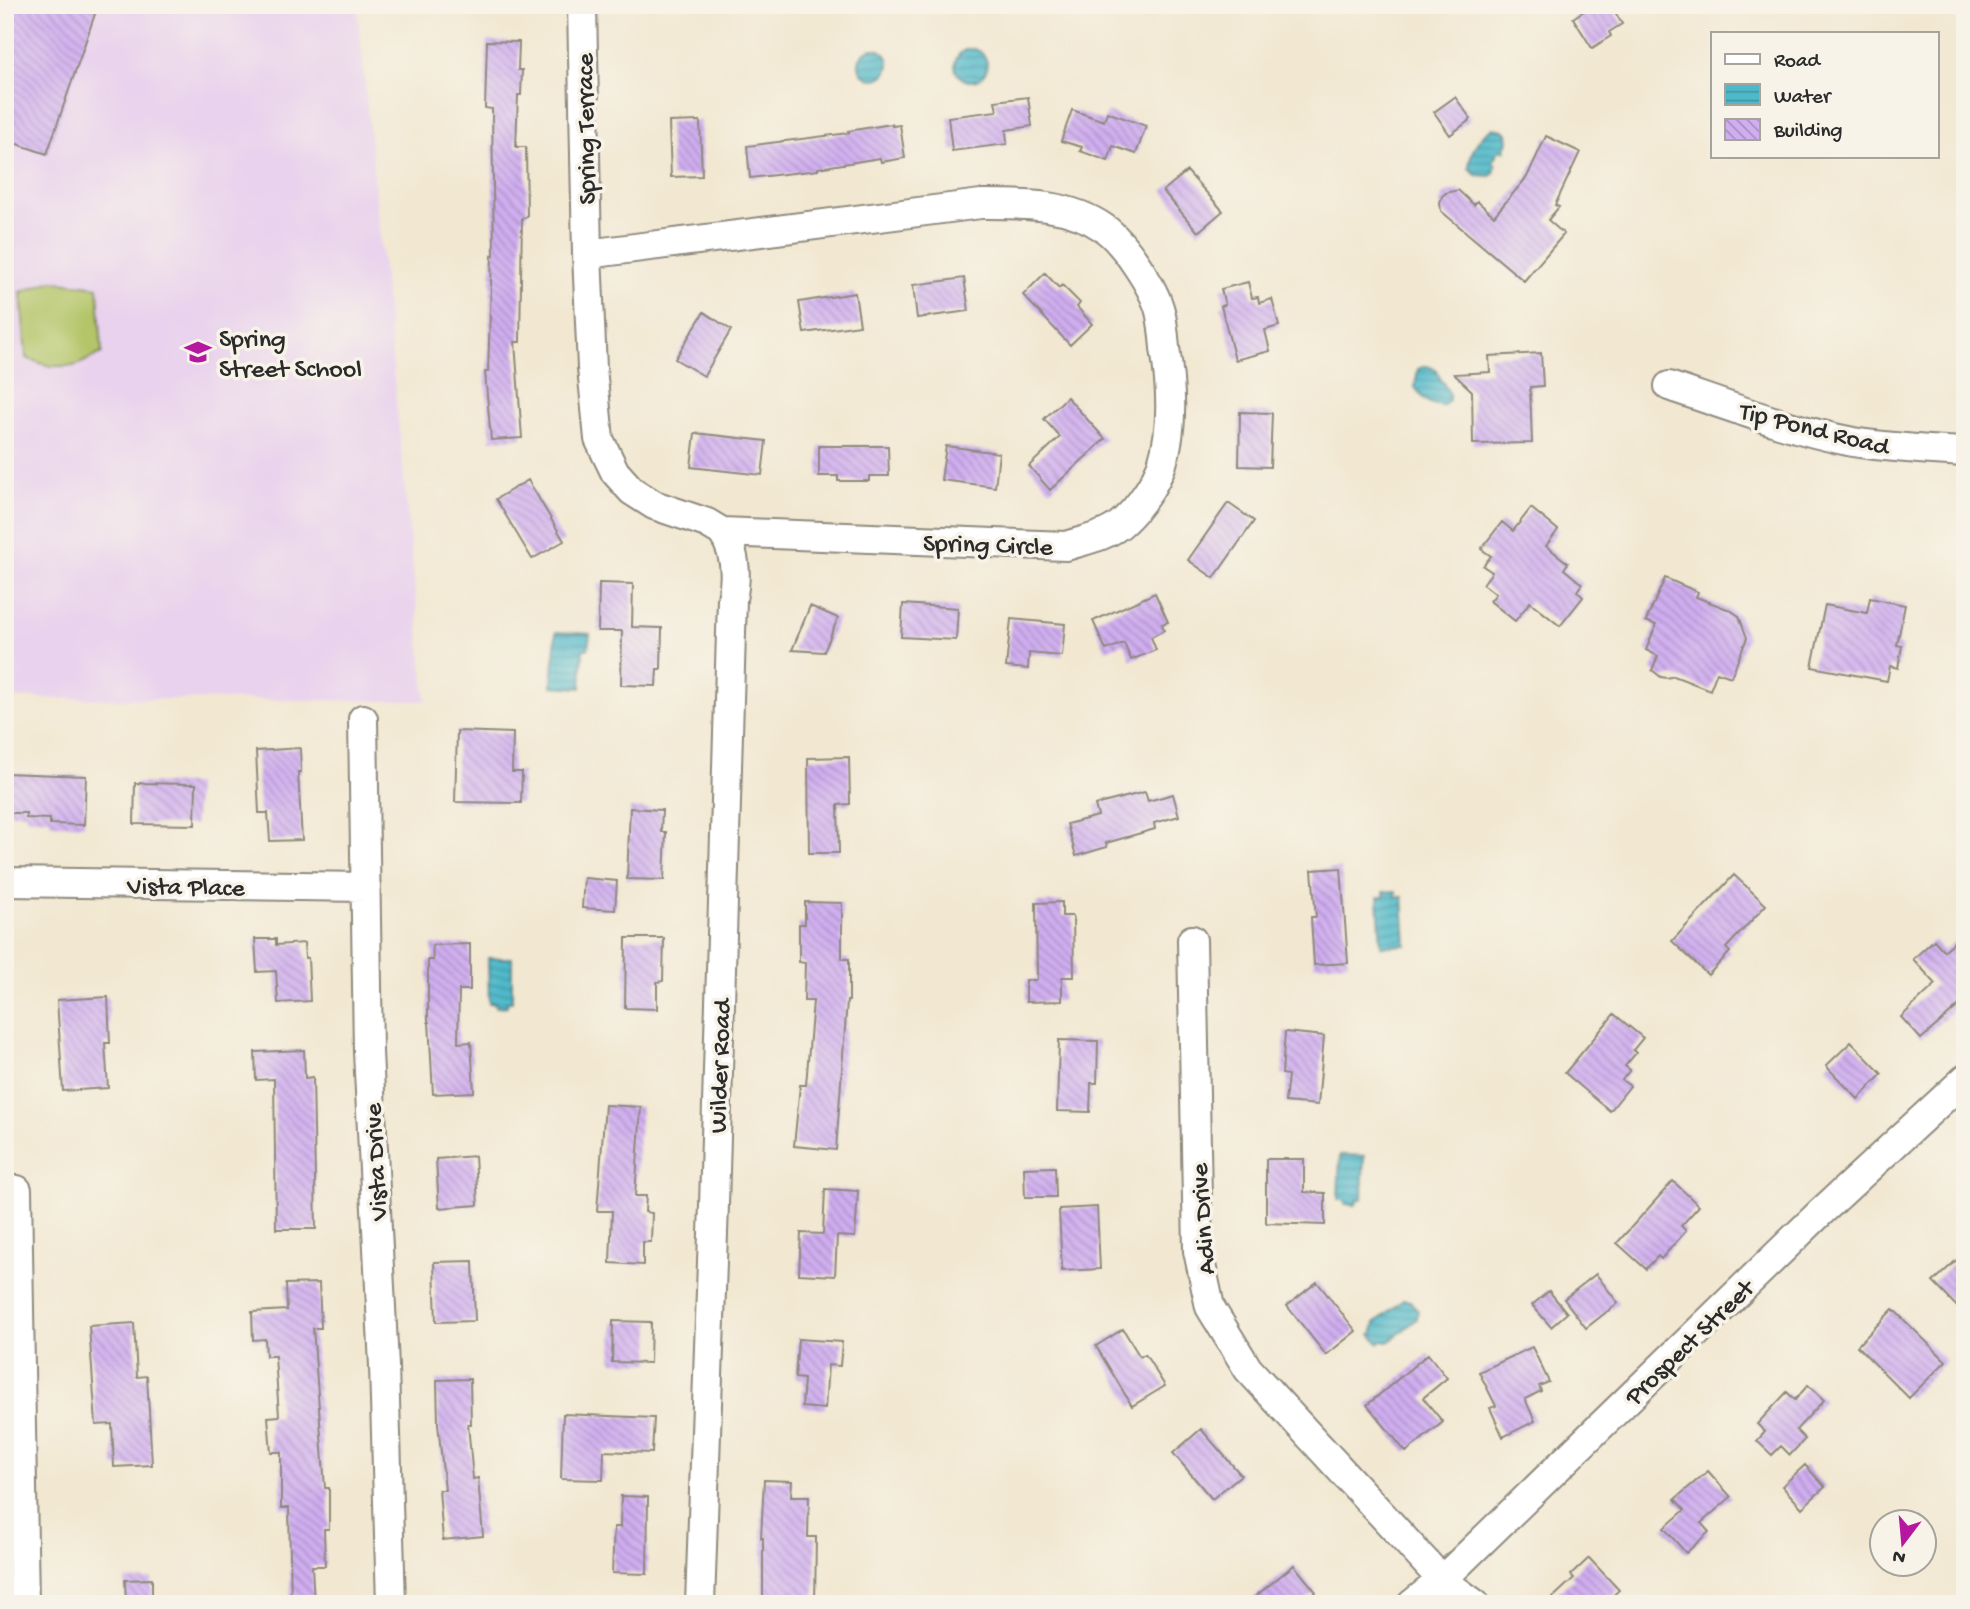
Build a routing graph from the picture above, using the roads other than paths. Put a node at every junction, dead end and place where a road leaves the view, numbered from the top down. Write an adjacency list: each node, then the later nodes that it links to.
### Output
1 (582, 5): 2 (street, Spring Terrace)
2 (587, 254): 5 (street, Spring Circle); 5 (street, Spring Circle)
3 (1669, 386): 4 (street, Tip Pond Road)
4 (1965, 452)
5 (722, 532): 15 (street, Wilder Road)
6 (363, 719): 8 (street, Vista Drive)
7 (5, 882): 8 (street, Vista Place)
8 (366, 887): 14 (street, Vista Drive)
9 (1192, 940): 12 (street, Adin Drive)
10 (1965, 1079): 12 (street, Prospect Street)
11 (17, 1190): 13 (street)
12 (1441, 1580): 16 (street, Prospect Street); 17 (street, Adin Drive)
13 (24, 1604)
14 (391, 1604)
15 (700, 1604)
16 (1412, 1604)
17 (1475, 1604)

